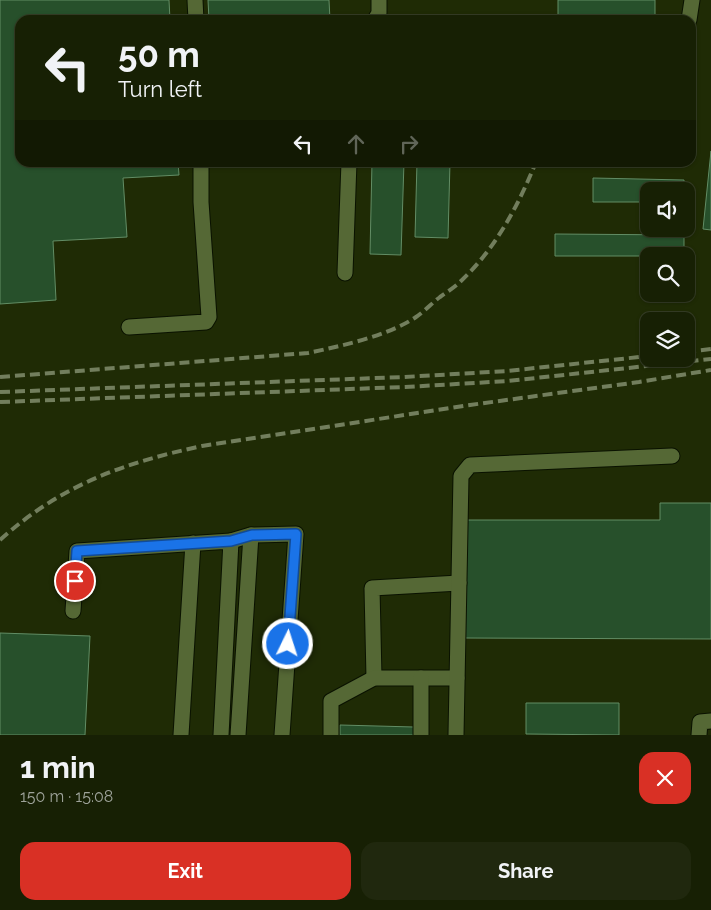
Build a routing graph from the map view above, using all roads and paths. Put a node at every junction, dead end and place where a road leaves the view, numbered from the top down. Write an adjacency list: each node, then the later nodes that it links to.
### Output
1 (195, 0): 4 (street)
2 (379, 0): 5 (street)
3 (692, 0): 6 (street)
4 (196, 15)
5 (378, 15)
6 (690, 15)
7 (201, 167): 10 (street)
8 (349, 167): 9 (street)
9 (345, 273)
10 (130, 327)
11 (672, 456): 15 (street)
12 (252, 535): 13 (street); 23 (street); 24 (street)
13 (231, 541): 14 (street); 22 (street)
14 (193, 543): 16 (street); 21 (street)
15 (458, 583): 17 (street); 18 (street)
16 (73, 611)
17 (457, 676): 19 (street); 27 (street)
18 (374, 678): 19 (street); 25 (street)
19 (421, 678): 26 (street)
20 (711, 721): 28 (street)
21 (182, 735)
22 (221, 735)
23 (238, 735)
24 (282, 735)
25 (331, 735)
26 (421, 735)
27 (456, 735)
28 (699, 735)

